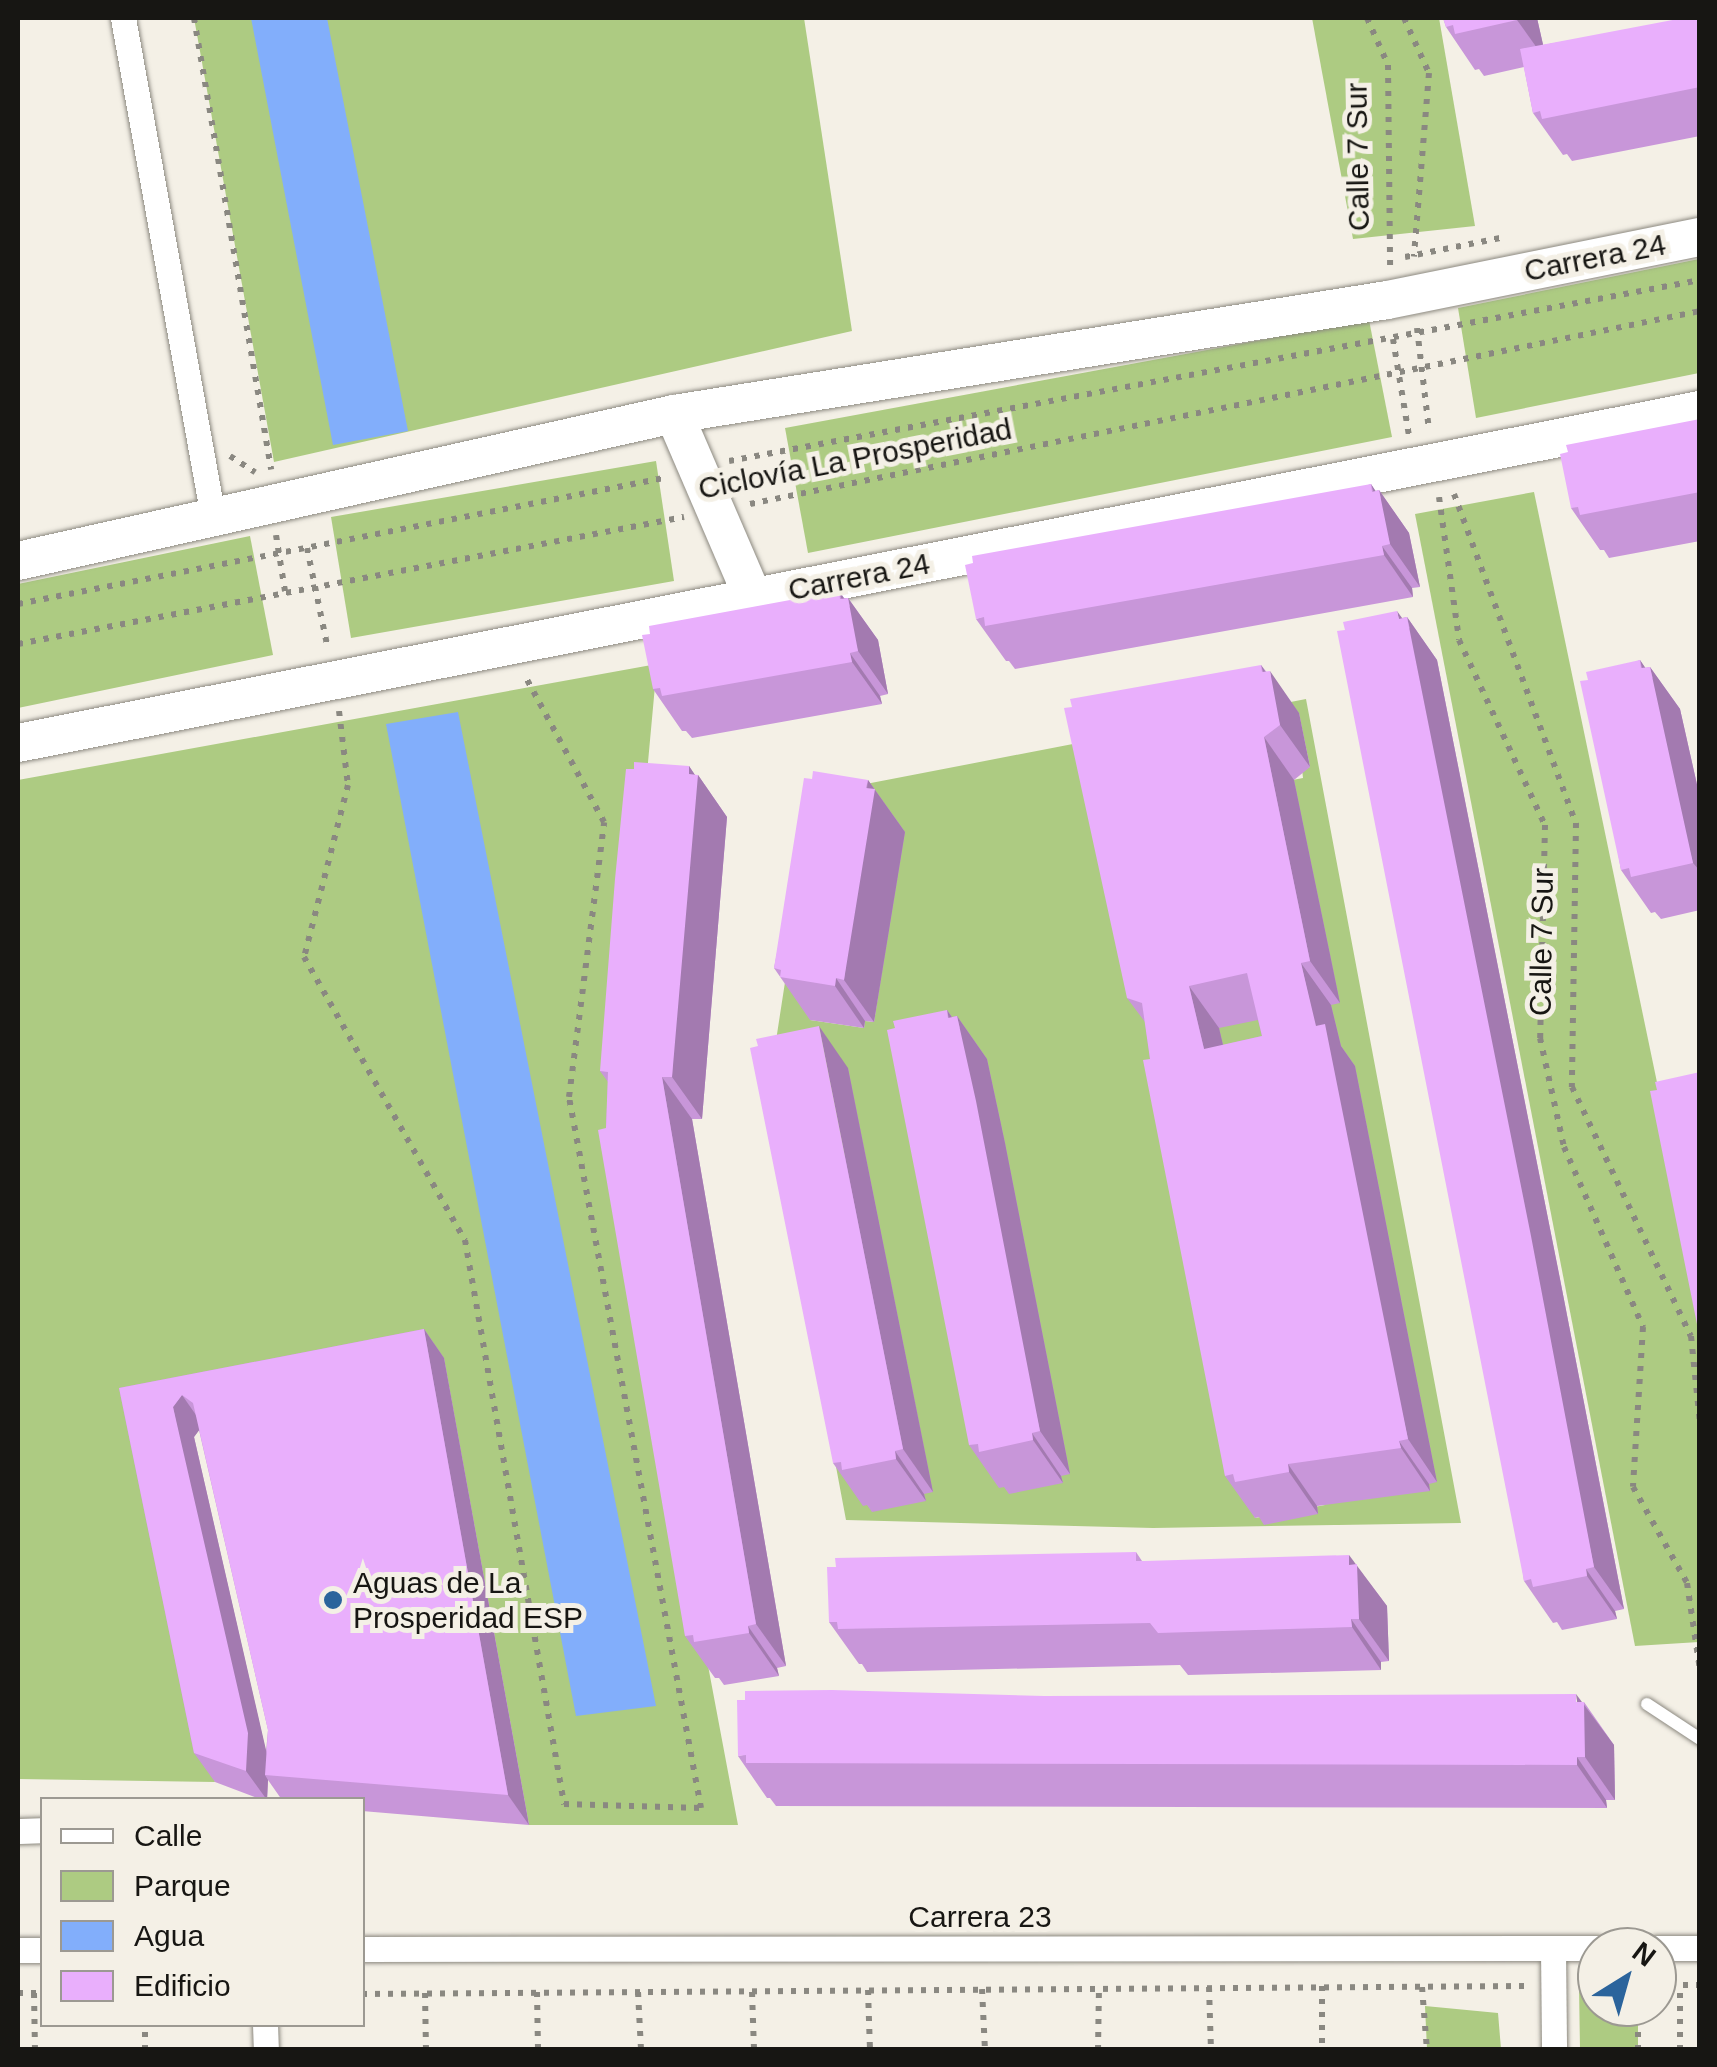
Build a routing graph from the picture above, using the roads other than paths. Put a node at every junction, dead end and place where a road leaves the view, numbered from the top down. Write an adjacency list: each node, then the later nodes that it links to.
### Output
1 (122, 18): 5 (street)
2 (1700, 237): 4 (street, Carrera 24)
3 (1700, 410): 7 (street, Carrera 24)
4 (674, 414): 5 (street, Carrera 24); 7 (street)
5 (213, 517): 6 (street, Carrera 24)
6 (18, 561)
7 (753, 598): 8 (street, Carrera 24)
8 (18, 744)
9 (1647, 1704): 10 (lane)
10 (1700, 1739)
11 (1577, 1948): 12 (street, Carrera 23)
12 (1553, 1949): 13 (street, Carrera 23); 14 (street)
13 (365, 1950)
14 (1554, 2050)

